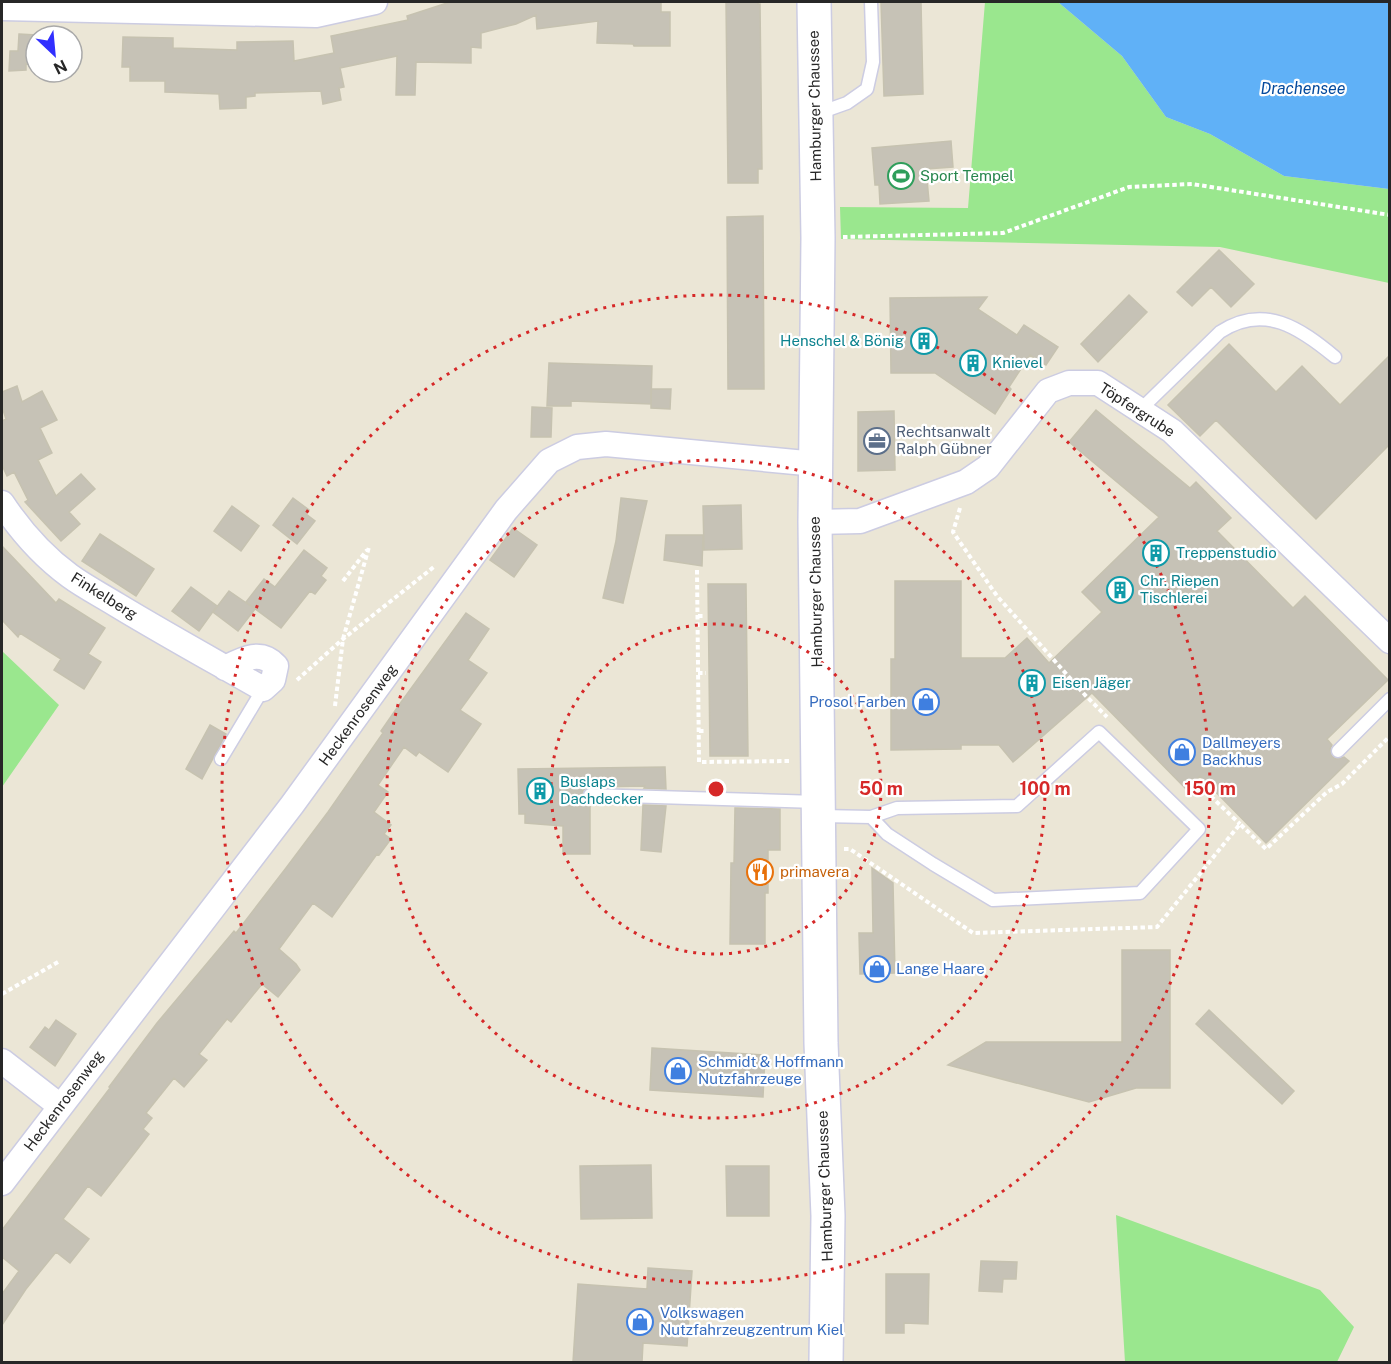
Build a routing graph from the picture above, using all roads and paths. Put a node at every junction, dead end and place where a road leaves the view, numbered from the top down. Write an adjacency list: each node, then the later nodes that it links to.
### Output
1 (375, 2): 4 (street)
2 (814, 2): 5 (main road, Hamburger Chaussee)
3 (871, 2): 5 (lane)
4 (2, 8)
5 (815, 115): 7 (main road, Hamburger Chaussee)
6 (1389, 215): 7 (path)
7 (818, 238): 10 (main road, Hamburger Chaussee)
8 (1335, 357): 9 (lane)
9 (1140, 410): 11 (street, Töpfergrube); 20 (street, Töpfergrube)
10 (816, 464): 13 (main road, Hamburger Chaussee); 42 (street, Heckenrosenweg)
11 (956, 486): 13 (street, Töpfergrube); 26 (path)
12 (2, 503): 23 (street, Finkelberg)
13 (815, 522): 32 (main road, Hamburger Chaussee)
14 (443, 560): 19 (path)
15 (697, 570): 17 (path)
16 (343, 581): 19 (path)
17 (698, 616): 18 (path); 21 (path)
18 (705, 616)
19 (343, 639): 23 (path); 25 (path)
20 (1389, 641)
21 (698, 673): 22 (path); 27 (path)
22 (706, 673)
23 (263, 689): 31 (lane)
24 (1389, 699): 30 (lane)
25 (335, 706)
26 (1111, 720)
27 (699, 731): 28 (path); 32 (path)
28 (706, 731)
29 (1389, 736): 37 (path)
30 (1338, 751)
31 (221, 759)
32 (818, 761): 35 (main road, Hamburger Chaussee)
33 (1179, 785): 37 (path)
34 (590, 795): 35 (lane)
35 (819, 809): 36 (lane); 38 (main road, Hamburger Chaussee)
36 (871, 817): 36 (lane)
37 (1240, 824): 38 (path)
38 (819, 850): 44 (main road, Hamburger Chaussee)
39 (58, 962): 40 (path)
40 (2, 994)
41 (2, 1061): 42 (street)
42 (60, 1106): 43 (street, Heckenrosenweg)
43 (2, 1183)
44 (826, 1362)

